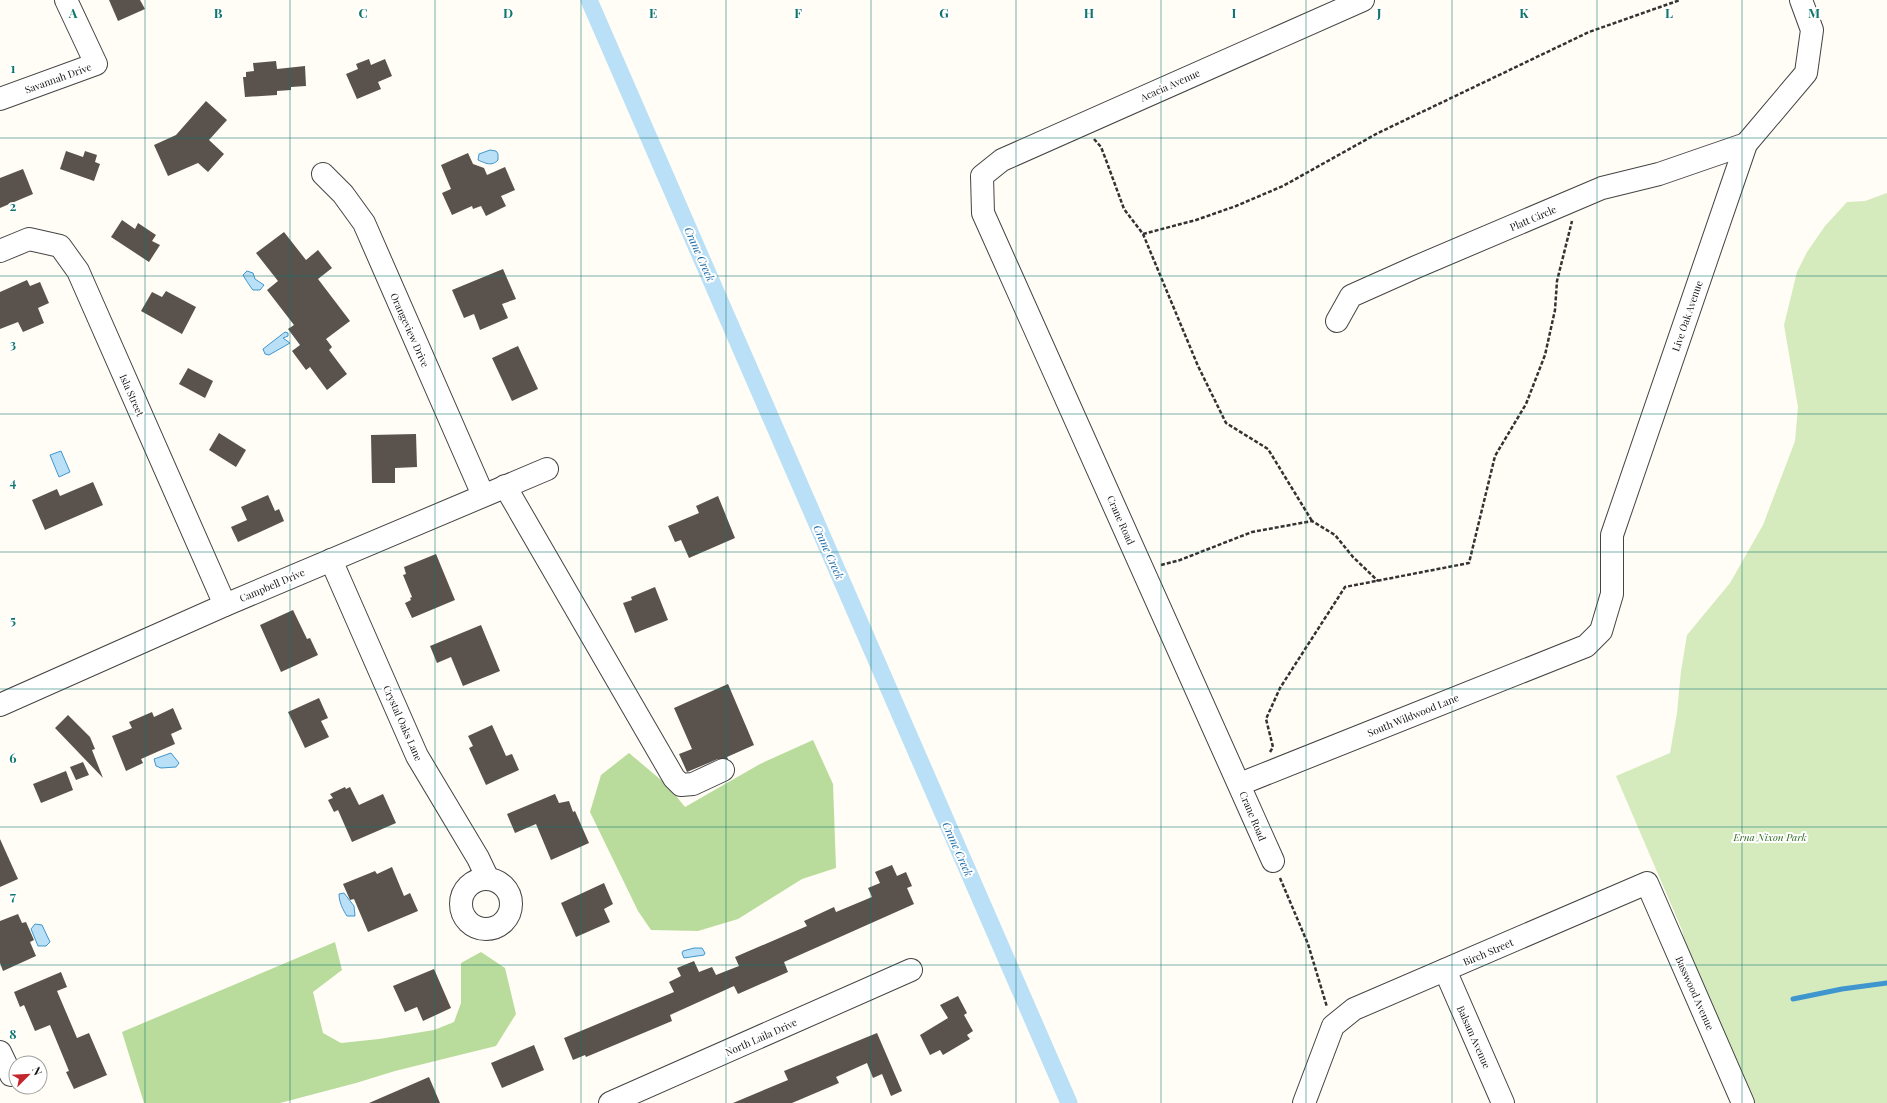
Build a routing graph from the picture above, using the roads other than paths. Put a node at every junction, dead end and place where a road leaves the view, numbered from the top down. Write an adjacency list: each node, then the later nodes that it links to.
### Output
1 (66, 0): 4 (street, Savannah Drive)
2 (1363, 0): 7 (street, Acacia Avenue)
3 (1801, 0): 5 (street, Live Oak Avenue)
4 (0, 99)
5 (1746, 144): 9 (street, Platt Circle); 15 (street, Live Oak Avenue)
6 (323, 174): 12 (street, Orangeview Drive)
7 (982, 176): 18 (street, Crane Road)
8 (0, 251): 14 (street, Isla Street)
9 (1337, 321)
10 (547, 469): 11 (street, Campbell Drive)
11 (505, 486): 12 (street, Campbell Drive); 17 (street)
12 (483, 495): 13 (street, Campbell Drive)
13 (331, 560): 14 (street, Campbell Drive); 20 (street, Crystal Oaks Lane)
14 (225, 605): 16 (street, Campbell Drive)
15 (1586, 646): 18 (street, South Wildwood Lane)
16 (0, 705)
17 (723, 770)
18 (1240, 784): 19 (street, Crane Road)
19 (1273, 861)
20 (488, 879)
21 (1647, 883): 23 (street, Birch Street); 29 (street, Basswood Avenue)
22 (911, 970): 26 (street, North Laila Drive)
23 (1445, 970): 27 (street, Birch Street); 28 (street, Balsam Avenue)
24 (0, 1052): 25 (street)
25 (8, 1070)
26 (610, 1103)
27 (1304, 1103)
28 (1503, 1103)
29 (1743, 1103)

